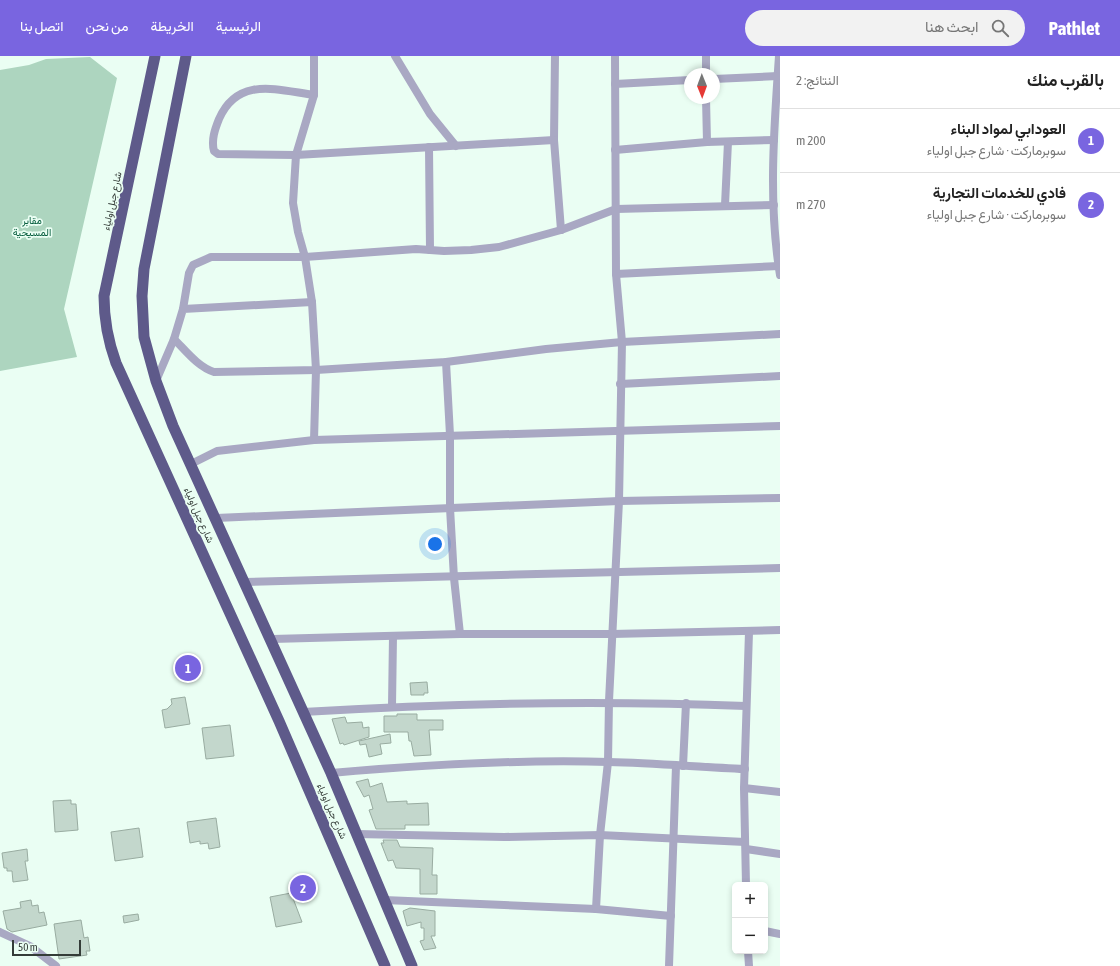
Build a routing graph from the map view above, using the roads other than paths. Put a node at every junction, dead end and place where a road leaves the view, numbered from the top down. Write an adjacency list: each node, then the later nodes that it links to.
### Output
1 (155, 56): 90 (highway, شارع جبل اولياء)
2 (186, 56): 44 (highway, شارع جبل اولياء)
3 (314, 56): 14 (street)
4 (395, 56): 21 (street)
5 (555, 56): 17 (street)
6 (615, 56): 13 (street)
7 (706, 56): 9 (street)
8 (779, 56): 10 (street)
9 (706, 68)
10 (778, 76): 11 (street); 16 (street)
11 (720, 79)
12 (684, 80): 13 (street)
13 (615, 84): 23 (street)
14 (314, 95): 24 (street); 24 (street)
15 (706, 104): 19 (street)
16 (777, 126): 18 (street)
17 (554, 140): 21 (street); 29 (street)
18 (774, 140): 20 (street); 25 (street)
19 (707, 142): 20 (street); 23 (street)
20 (728, 142): 26 (street)
21 (456, 146): 22 (street)
22 (429, 147): 24 (street); 31 (street)
23 (615, 150): 28 (street)
24 (296, 155): 32 (street)
25 (777, 196): 27 (street)
26 (725, 205): 27 (street); 28 (street)
27 (774, 205): 30 (street)
28 (616, 209): 29 (street); 34 (street)
29 (561, 230): 31 (street)
30 (777, 245): 33 (street)
31 (430, 250): 32 (street)
32 (306, 256): 36 (street); 37 (street)
33 (778, 266): 34 (street); 35 (street)
34 (616, 274): 40 (street)
35 (780, 275)
36 (312, 302): 37 (street); 42 (street)
37 (183, 309): 39 (street)
38 (780, 334): 40 (street)
39 (174, 339): 42 (street); 44 (street)
40 (622, 342): 41 (street); 45 (street)
41 (446, 362): 42 (street); 48 (street)
42 (316, 370): 49 (street)
43 (780, 376): 45 (street)
44 (156, 381): 50 (highway, شارع جبل اولياء)
45 (620, 384): 47 (street)
46 (780, 426): 47 (street)
47 (619, 432): 48 (street); 52 (street)
48 (450, 435): 49 (street); 53 (street)
49 (314, 440): 50 (street)
50 (191, 464): 54 (highway, شارع جبل اولياء)
51 (780, 498): 52 (street)
52 (619, 501): 53 (street); 56 (street)
53 (450, 508): 54 (street); 57 (street)
54 (216, 518): 58 (highway, شارع جبل اولياء)
55 (780, 568): 56 (street)
56 (614, 571): 57 (street); 62 (street)
57 (454, 578): 58 (street); 61 (street)
58 (244, 582): 64 (highway, شارع جبل اولياء)
59 (780, 630): 60 (street)
60 (749, 632): 62 (street); 68 (street)
61 (460, 634): 62 (street); 63 (street)
62 (612, 634): 65 (street)
63 (392, 636): 64 (street); 67 (street)
64 (272, 639): 69 (highway, شارع جبل اولياء)
65 (609, 701): 66 (street); 67 (street); 70 (street)
66 (686, 703): 68 (street); 71 (street)
67 (392, 706): 69 (street)
68 (746, 706): 72 (street)
69 (303, 712): 73 (highway, شارع جبل اولياء)
70 (608, 762): 71 (street); 73 (street); 77 (street)
71 (680, 766): 72 (street); 78 (street)
72 (745, 769): 74 (street)
73 (331, 773): 76 (highway, شارع جبل اولياء)
74 (744, 788): 75 (street); 79 (street)
75 (780, 792)
76 (356, 834): 77 (street); 82 (highway, شارع جبل اولياء)
77 (600, 835): 78 (street); 83 (street)
78 (675, 838): 79 (street); 84 (street)
79 (746, 845): 80 (street); 81 (street)
80 (780, 854)
81 (746, 882)
82 (384, 900): 83 (street); 91 (highway, شارع جبل اولياء)
83 (596, 910): 84 (street)
84 (671, 916): 92 (street)
85 (0, 932): 89 (street)
86 (768, 932): 87 (street)
87 (780, 934)
88 (748, 954): 93 (street)
89 (56, 966)
90 (385, 966)
91 (412, 966)
92 (669, 966)
93 (749, 966)

